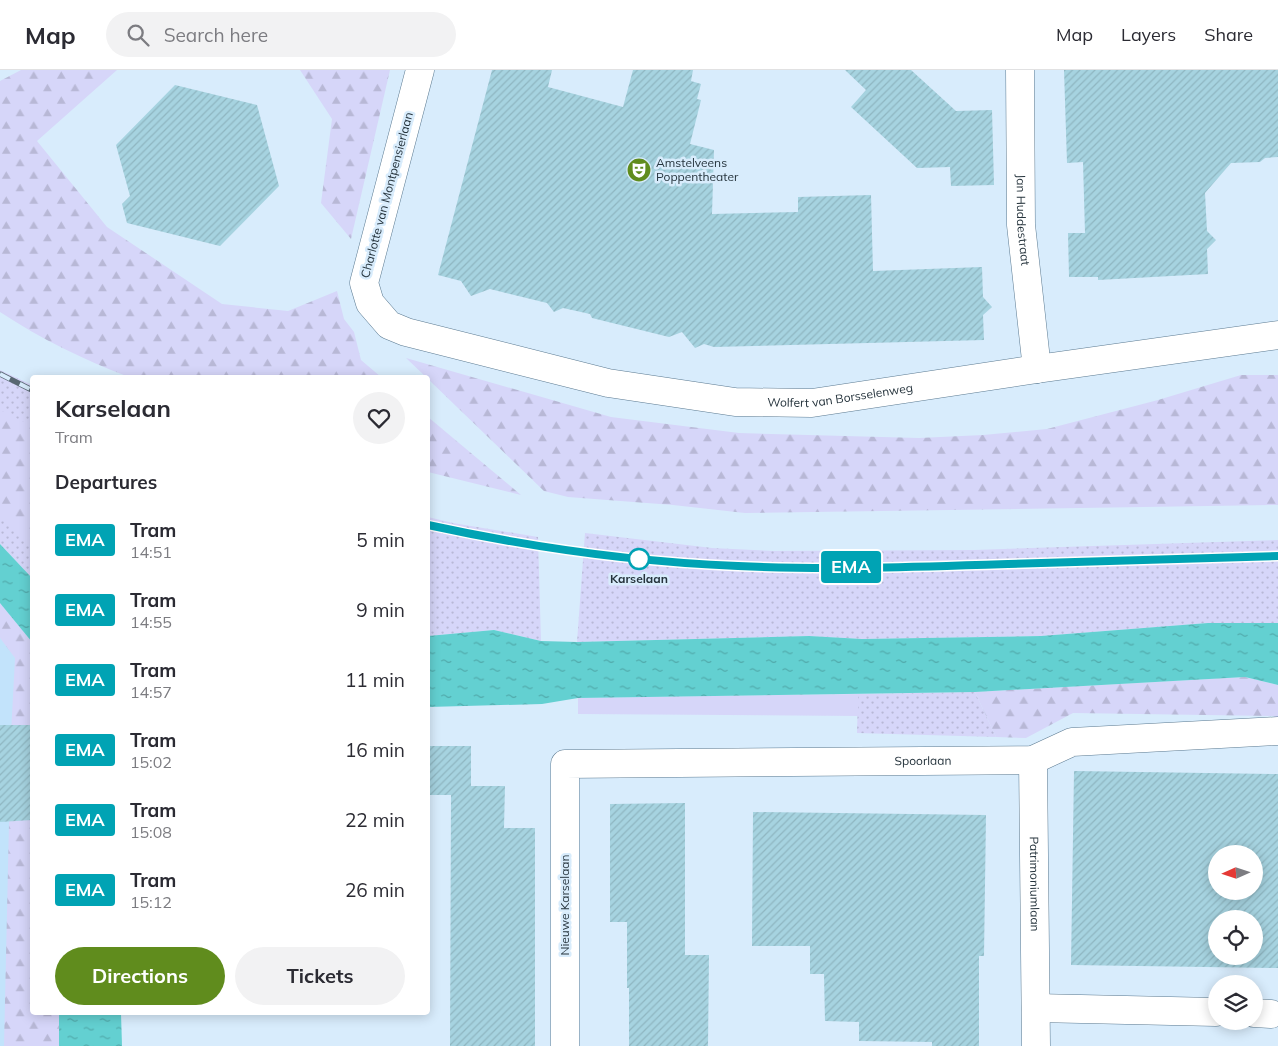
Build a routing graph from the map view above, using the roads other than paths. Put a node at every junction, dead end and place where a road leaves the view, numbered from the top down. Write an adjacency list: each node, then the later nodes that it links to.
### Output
1 (420, 70): 3 (street, Charlotte van Montpensierlaan)
2 (1020, 70): 5 (street, Jan Huddestraat)
3 (406, 332): 5 (street, Wolfert van Borsselenweg)
4 (1278, 334): 5 (street, Wolfert van Borsselenweg)
5 (1037, 369)
6 (1278, 731): 7 (street, Spoorlaan)
7 (1033, 760): 8 (street, Spoorlaan); 9 (street, Patrimoniumlaan)
8 (565, 764): 11 (street, Nieuwe Karselaan)
9 (1036, 1008): 10 (street); 12 (street, Patrimoniumlaan)
10 (1208, 1012)
11 (565, 1046)
12 (1036, 1046)

